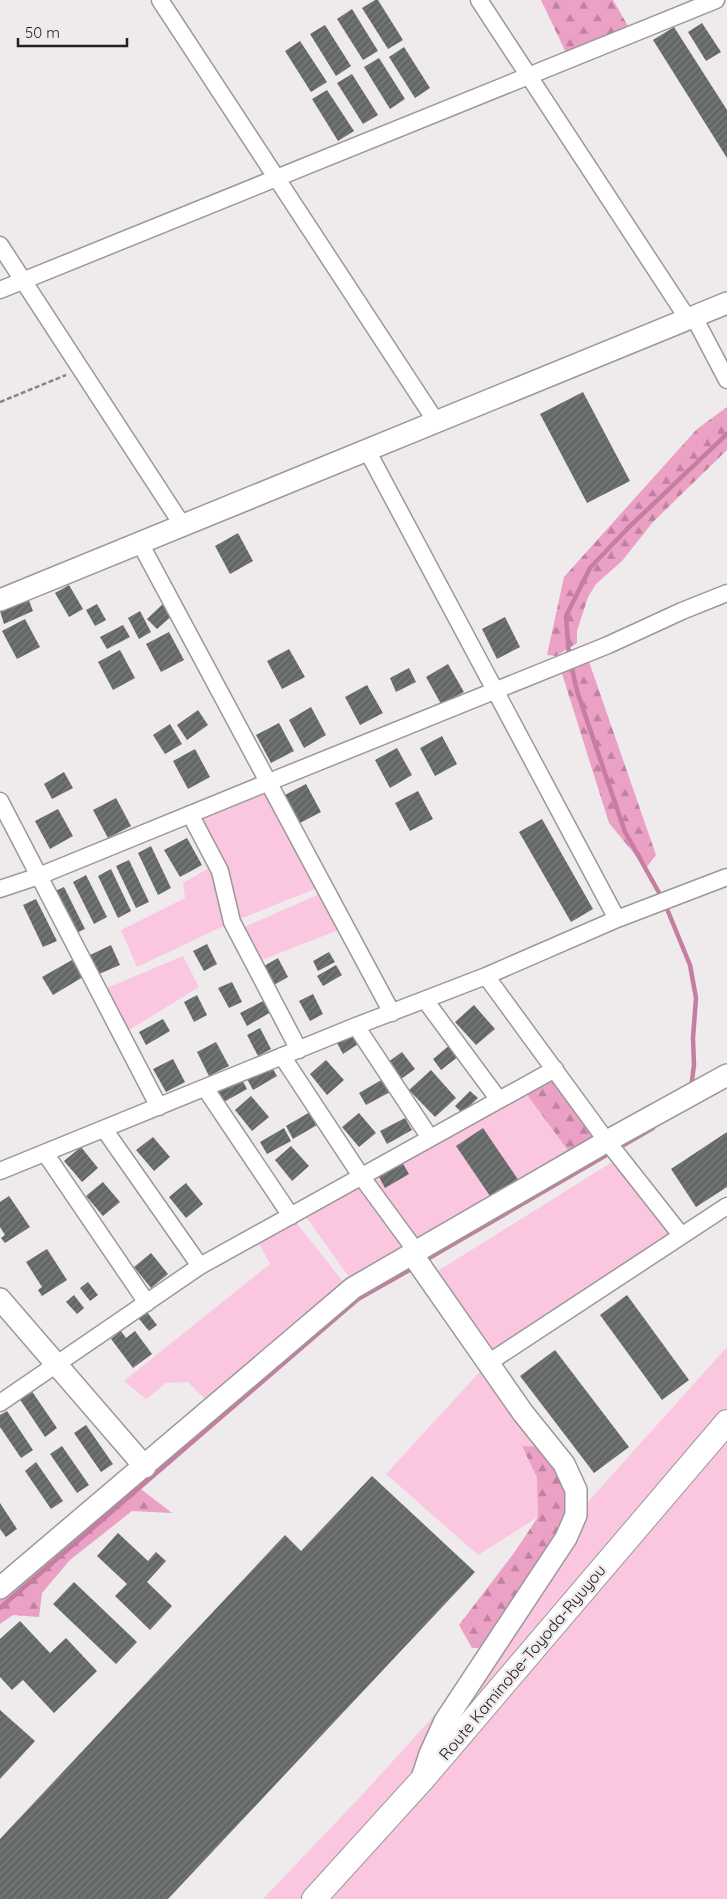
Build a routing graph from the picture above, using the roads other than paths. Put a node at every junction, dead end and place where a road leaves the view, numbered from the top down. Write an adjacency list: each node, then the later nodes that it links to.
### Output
1 (160, 0): 5 (street)
2 (478, 0): 4 (street)
3 (716, 0): 4 (street)
4 (526, 76): 5 (street); 10 (street)
5 (278, 179): 7 (street); 12 (street)
6 (0, 244): 7 (street)
7 (24, 280): 8 (street); 14 (street)
8 (0, 290)
9 (727, 303): 10 (street)
10 (691, 318): 11 (street); 12 (street)
11 (727, 380)
12 (436, 424): 13 (street)
13 (368, 452): 14 (street); 18 (street)
14 (183, 526): 15 (street)
15 (140, 543): 17 (street); 19 (street)
16 (727, 594): 18 (street)
17 (2, 595)
18 (496, 689): 19 (street); 25 (street)
19 (269, 782): 21 (street); 28 (street)
20 (0, 801): 22 (street)
21 (190, 814): 22 (street); 30 (street)
22 (38, 876): 24 (street); 36 (street)
23 (727, 877): 25 (street)
24 (0, 888)
25 (617, 919): 26 (street)
26 (486, 976): 27 (street); 32 (street)
27 (425, 1000): 28 (street); 35 (street)
28 (392, 1013): 29 (street)
29 (356, 1026): 30 (street); 38 (street)
30 (299, 1050): 31 (street)
31 (282, 1056): 34 (street); 42 (street)
32 (555, 1069): 35 (street); 39 (street)
33 (727, 1075): 39 (street)
34 (205, 1088): 36 (street); 44 (street)
35 (500, 1100): 38 (street)
36 (159, 1107): 37 (street)
37 (104, 1129): 40 (street); 47 (street)
38 (430, 1138): 42 (street)
39 (609, 1140): 45 (street); 46 (street)
40 (46, 1153): 41 (street); 49 (street)
41 (0, 1171)
42 (361, 1176): 44 (street); 46 (street)
43 (727, 1206): 45 (street)
44 (291, 1216): 47 (street)
45 (681, 1235): 50 (street)
46 (414, 1252): 50 (street); 54 (street)
47 (200, 1266): 49 (street)
48 (0, 1299): 51 (street)
49 (147, 1302): 51 (street)
50 (488, 1363): 56 (street)
51 (55, 1365): 52 (street); 54 (street)
52 (0, 1403)
53 (727, 1422): 56 (main road, Route Kaminobe-Toyoda-Ryuyou)
54 (145, 1467): 55 (street)
55 (0, 1588)
56 (422, 1780): 57 (main road, Route Kaminobe-Toyoda-Ryuyou)
57 (314, 1899)

